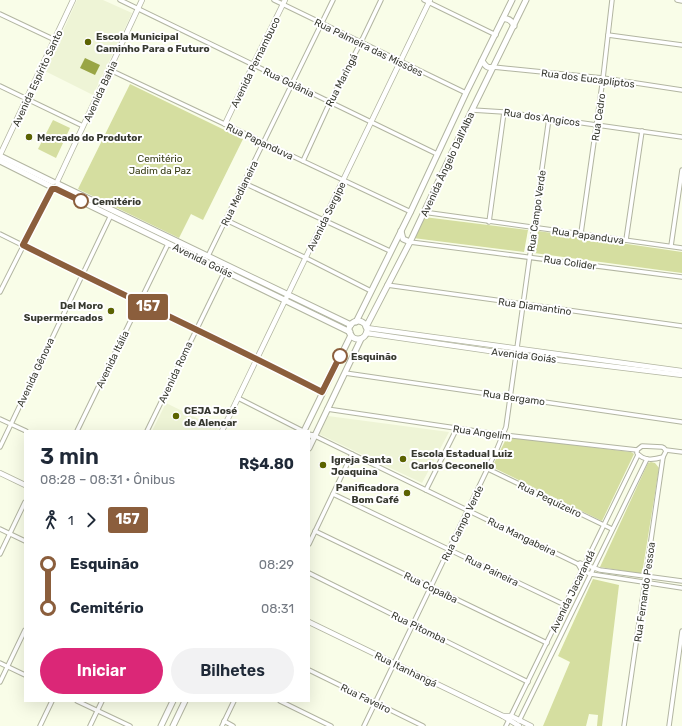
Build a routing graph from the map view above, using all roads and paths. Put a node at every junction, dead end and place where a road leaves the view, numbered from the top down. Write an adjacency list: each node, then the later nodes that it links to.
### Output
1 (73, 0): 21 (street, Avenida Espírito Santo)
2 (120, 0): 14 (street, Rua Goiânia)
3 (142, 0): 14 (street, Avenida Bahia)
4 (274, 0): 13 (street, Rua Palmeira das Missões)
5 (334, 0): 17 (street, Rua Medianeira)
6 (380, 0): 22 (street, Rua Maringá)
7 (512, 0): 16 (main road, Avenida Ângelo Dall'Alba)
8 (526, 0): 18 (main road, Avenida Ângelo Dall'Alba)
9 (612, 0): 20 (street, Rua Cedro)
10 (677, 0): 12 (street)
11 (428, 1): 19 (street); 25 (street, Avenida Sergipe)
12 (682, 1)
13 (284, 2): 17 (street, Rua Palmeira das Missões); 26 (street, Avenida Pernambuco)
14 (138, 9): 26 (street, Rua Goiânia); 28 (street, Avenida Bahia)
15 (0, 14): 21 (street)
16 (503, 19): 18 (main road); 19 (main road, Avenida Ângelo Dall'Alba)
17 (322, 24): 22 (street, Rua Palmeira das Missões); 30 (street, Rua Medianeira)
18 (514, 26): 27 (main road, Avenida Ângelo Dall'Alba)
19 (496, 35): 24 (main road, Avenida Ângelo Dall'Alba)
20 (608, 35): 23 (street); 29 (street, Rua Cedro)
21 (55, 40): 34 (street, Avenida Espírito Santo)
22 (361, 42): 25 (street, Rua Palmeira das Missões); 35 (street, Rua Maringá)
23 (682, 45)
24 (482, 61): 27 (main road); 33 (main road, Avenida Ângelo Dall'Alba)
25 (400, 62): 33 (street, Rua Palmeira das Missões); 39 (street, Avenida Sergipe)
26 (253, 65): 30 (street, Rua Goiânia); 40 (street, Avenida Pernambuco)
27 (493, 67): 29 (street, Rua dos Eucapliptos); 36 (main road, Avenida Ângelo Dall'Alba)
28 (110, 70): 40 (street, Rua Papanduva); 42 (street, Avenida Bahia)
29 (603, 78): 32 (street, Rua dos Eucapliptos); 41 (street, Rua Cedro)
30 (292, 84): 35 (street, Rua Goiânia); 45 (street, Rua Medianeira)
31 (0, 86): 34 (street)
32 (682, 90)
33 (466, 93): 46 (main road, Avenida Ângelo Dall'Alba)
34 (27, 99): 42 (street); 47 (street, Avenida Espírito Santo)
35 (330, 102): 39 (street, Rua Goiânia); 49 (street, Rua Maringá)
36 (472, 110): 37 (street, Rua dos Angicos); 55 (main road, Avenida Ângelo Dall'Alba)
37 (504, 112): 38 (street, Rua dos Angicos); 59 (street)
38 (549, 118): 41 (street, Rua dos Angicos); 60 (street, Rua Campo Verde)
39 (372, 122): 46 (street, Rua Goiânia); 51 (street, Avenida Sergipe)
40 (226, 124): 45 (street, Rua Papanduva)
41 (596, 125): 43 (street, Rua dos Angicos); 63 (street, Rua Cedro)
42 (84, 126): 53 (street, Avenida Bahia)
43 (642, 131): 44 (street, Rua dos Angicos); 64 (street)
44 (682, 137)
45 (264, 143): 49 (street, Rua Papanduva); 52 (street, Rua Medianeira)
46 (437, 154): 54 (main road, Avenida Ângelo Dall'Alba)
47 (0, 156): 53 (main road, Avenida Goiás)
48 (0, 161): 53 (main road, Avenida Goiás)
49 (303, 161): 51 (street, Rua Papanduva)
50 (682, 170): 68 (street)
51 (343, 180): 54 (street, Rua Papanduva); 58 (street, Avenida Sergipe)
52 (244, 183): 57 (street, Rua Medianeira); 58 (street)
53 (54, 185): 56 (main road, Avenida Goiás); 67 (street)
54 (411, 212): 61 (main road, Avenida Ângelo Dall'Alba)
55 (423, 212): 59 (street, Rua Papanduva); 65 (main road, Avenida Ângelo Dall'Alba)
56 (112, 213): 66 (main road, Avenida Goiás); 71 (main road, Avenida Goiás); 75 (street, Avenida Gênova)
57 (226, 220): 71 (street, Rua Medianeira); 73 (street)
58 (324, 220): 70 (street); 73 (street, Avenida Sergipe)
59 (489, 222): 60 (street, Rua Papanduva)
60 (534, 227): 63 (street, Rua Papanduva); 72 (street, Rua Campo Verde)
61 (402, 231): 65 (main road); 70 (main road, Avenida Ângelo Dall'Alba)
62 (0, 234): 67 (street)
63 (581, 234): 64 (street, Rua Papanduva)
64 (626, 240): 68 (street, Rua Papanduva)
65 (410, 242): 72 (street, Rua Colider); 77 (main road, Avenida Ângelo Dall'Alba)
66 (168, 244): 74 (main road, Avenida Goiás); 82 (street, Avenida Itália)
67 (23, 245): 75 (street); 79 (street)
68 (671, 246): 69 (street, Rua Papanduva)
69 (682, 248)
70 (390, 251): 78 (main road, Avenida Ângelo Dall'Alba)
71 (208, 256): 80 (main road, Avenida Goiás)
72 (529, 257): 76 (street, Rua Colider); 83 (street, Rua Campo Verde)
73 (306, 258): 78 (street); 80 (street, Avenida Sergipe)
74 (224, 271): 81 (main road, Avenida Goiás); 86 (street, Avenida Roma)
75 (82, 275): 82 (street); 102 (street, Avenida Gênova)
76 (682, 277)
77 (387, 285): 83 (street, Rua Diamantino); 87 (main road, Avenida Ângelo Dall'Alba)
78 (371, 291): 84 (main road, Avenida Ângelo Dall'Alba)
79 (0, 292)
80 (288, 295): 81 (street, Avenida Sergipe); 84 (main road, Avenida Goiás)
81 (285, 300): 88 (main road, Avenida Goiás); 92 (street, Avenida Sergipe)
82 (139, 303): 86 (street); 105 (street, Avenida Itália)
83 (523, 304): 85 (street, Rua Diamantino); 90 (street, Rua Campo Verde)
84 (354, 324): 87 (main road); 88 (main road)
85 (682, 326)
86 (196, 329): 92 (street); 106 (street, Avenida Roma)
87 (366, 329): 89 (main road); 90 (street, Avenida Goiás); 91 (street, Avenida Goiás)
88 (350, 333): 89 (main road); 96 (main road)
89 (361, 338): 94 (main road)
90 (517, 348): 91 (street, Rua Campo Verde); 93 (street, Avenida Goiás)
91 (517, 355): 95 (street, Avenida Goiás); 97 (street, Rua Campo Verde)
92 (257, 359): 96 (street); 98 (street, Avenida Sergipe)
93 (682, 371)
94 (345, 373): 97 (street, Rua Bergamo); 99 (main road)
95 (682, 375)
96 (322, 392): 109 (main road)
97 (511, 396): 101 (street, Rua Bergamo); 111 (street, Rua Campo Verde)
98 (238, 398): 107 (street, Avenida Sergipe); 108 (street)
99 (327, 409): 103 (street, Rua Angelim); 110 (main road)
100 (0, 419): 102 (street)
101 (682, 422)
102 (11, 424): 104 (street); 112 (street, Avenida Gênova)
103 (457, 428): 111 (street, Rua Angelim); 123 (street)
104 (24, 430)
105 (77, 430)
106 (147, 430)
107 (222, 430)
108 (302, 430)
109 (304, 430)
110 (312, 435): 116 (street, Rua Mangabeira)
111 (503, 435): 113 (street, Rua Angelim); 120 (street, Rua Campo Verde)
112 (0, 447)
113 (637, 450): 114 (street, Rua Angelim); 117 (street)
114 (666, 450): 115 (street); 118 (street, Rua Fernando Pessoa)
115 (682, 452)
116 (352, 454): 123 (street, Rua Mangabeira); 124 (street)
117 (638, 455): 119 (street); 127 (street, Avenida Jacarandá)
118 (663, 457): 119 (street); 142 (street, Rua Fernando Pessoa)
119 (647, 459): 129 (street)
120 (488, 469): 126 (street, Rua Campo Verde); 127 (street, Rua Pequizeiro)
121 (0, 473): 122 (street)
122 (24, 485)
123 (426, 490): 126 (street, Rua Mangabeira)
124 (333, 494): 130 (street); 134 (street, Rua Paineira)
125 (24, 504): 131 (street)
126 (468, 510): 134 (street, Rua Campo Verde); 136 (street, Rua Mangabeira)
127 (604, 525): 129 (street, Rua Pequizeiro); 137 (street, Avenida Jacarandá)
128 (0, 529): 131 (street)
129 (612, 529): 138 (street)
130 (315, 531): 133 (street); 145 (street, Rua Copaíba)
131 (10, 534): 132 (street); 135 (street)
132 (24, 541)
133 (310, 542)
134 (449, 550): 145 (street, Rua Campo Verde); 147 (street, Rua Paineira)
135 (0, 554)
136 (578, 564): 137 (street, Rua Mangabeira); 139 (street)
137 (585, 565): 138 (street, Rua Mangabeira); 139 (street, Avenida Jacarandá)
138 (594, 568): 141 (street); 142 (street, Rua Mangabeira)
139 (582, 571): 141 (street); 147 (street, Avenida Jacarandá)
140 (310, 573): 149 (street, Rua Pitomba)
141 (591, 574): 144 (street); 171 (street)
142 (646, 576): 143 (street); 144 (street, Rua Fernando Pessoa)
143 (682, 582)
144 (645, 583): 146 (street); 184 (street, Rua Fernando Pessoa)
145 (431, 587): 149 (street, Rua Campo Verde); 152 (street, Rua Copaíba)
146 (682, 588)
147 (565, 605): 152 (street, Avenida Jacarandá)
148 (310, 622): 154 (street, Rua Itanhangá)
149 (413, 624): 154 (street, Rua Campo Verde); 159 (street, Rua Pitomba)
150 (682, 631): 185 (street)
151 (24, 632): 155 (street)
152 (547, 643): 159 (street, Avenida Jacarandá)
153 (0, 663): 155 (street)
154 (394, 664): 167 (street, Rua Campo Verde); 169 (street, Rua Itanhangá)
155 (7, 667): 157 (street); 158 (street)
156 (310, 670): 167 (street, Rua Faveiro)
157 (24, 676)
158 (0, 682)
159 (528, 682): 169 (street, Avenida Jacarandá)
160 (52, 702): 172 (street)
161 (79, 702): 168 (street)
162 (102, 702): 168 (street)
163 (173, 702): 175 (main road)
164 (185, 702): 176 (main road)
165 (234, 702): 170 (street)
166 (282, 702): 179 (street)
167 (375, 703): 180 (street, Rua Campo Verde); 181 (street, Rua Faveiro)
168 (97, 711): 173 (street); 174 (street)
169 (510, 719): 171 (street, Rua Itanhangá); 182 (street, Avenida Jacarandá)
170 (224, 721): 177 (street); 178 (street)
171 (518, 724): 183 (street, Rua Itanhangá)
172 (40, 726)
173 (90, 726)
174 (130, 726)
175 (161, 726)
176 (173, 726)
177 (222, 726)
178 (233, 726)
179 (332, 726)
180 (364, 726)
181 (423, 726)
182 (506, 726)
183 (531, 726)
184 (624, 726)
185 (669, 726)

